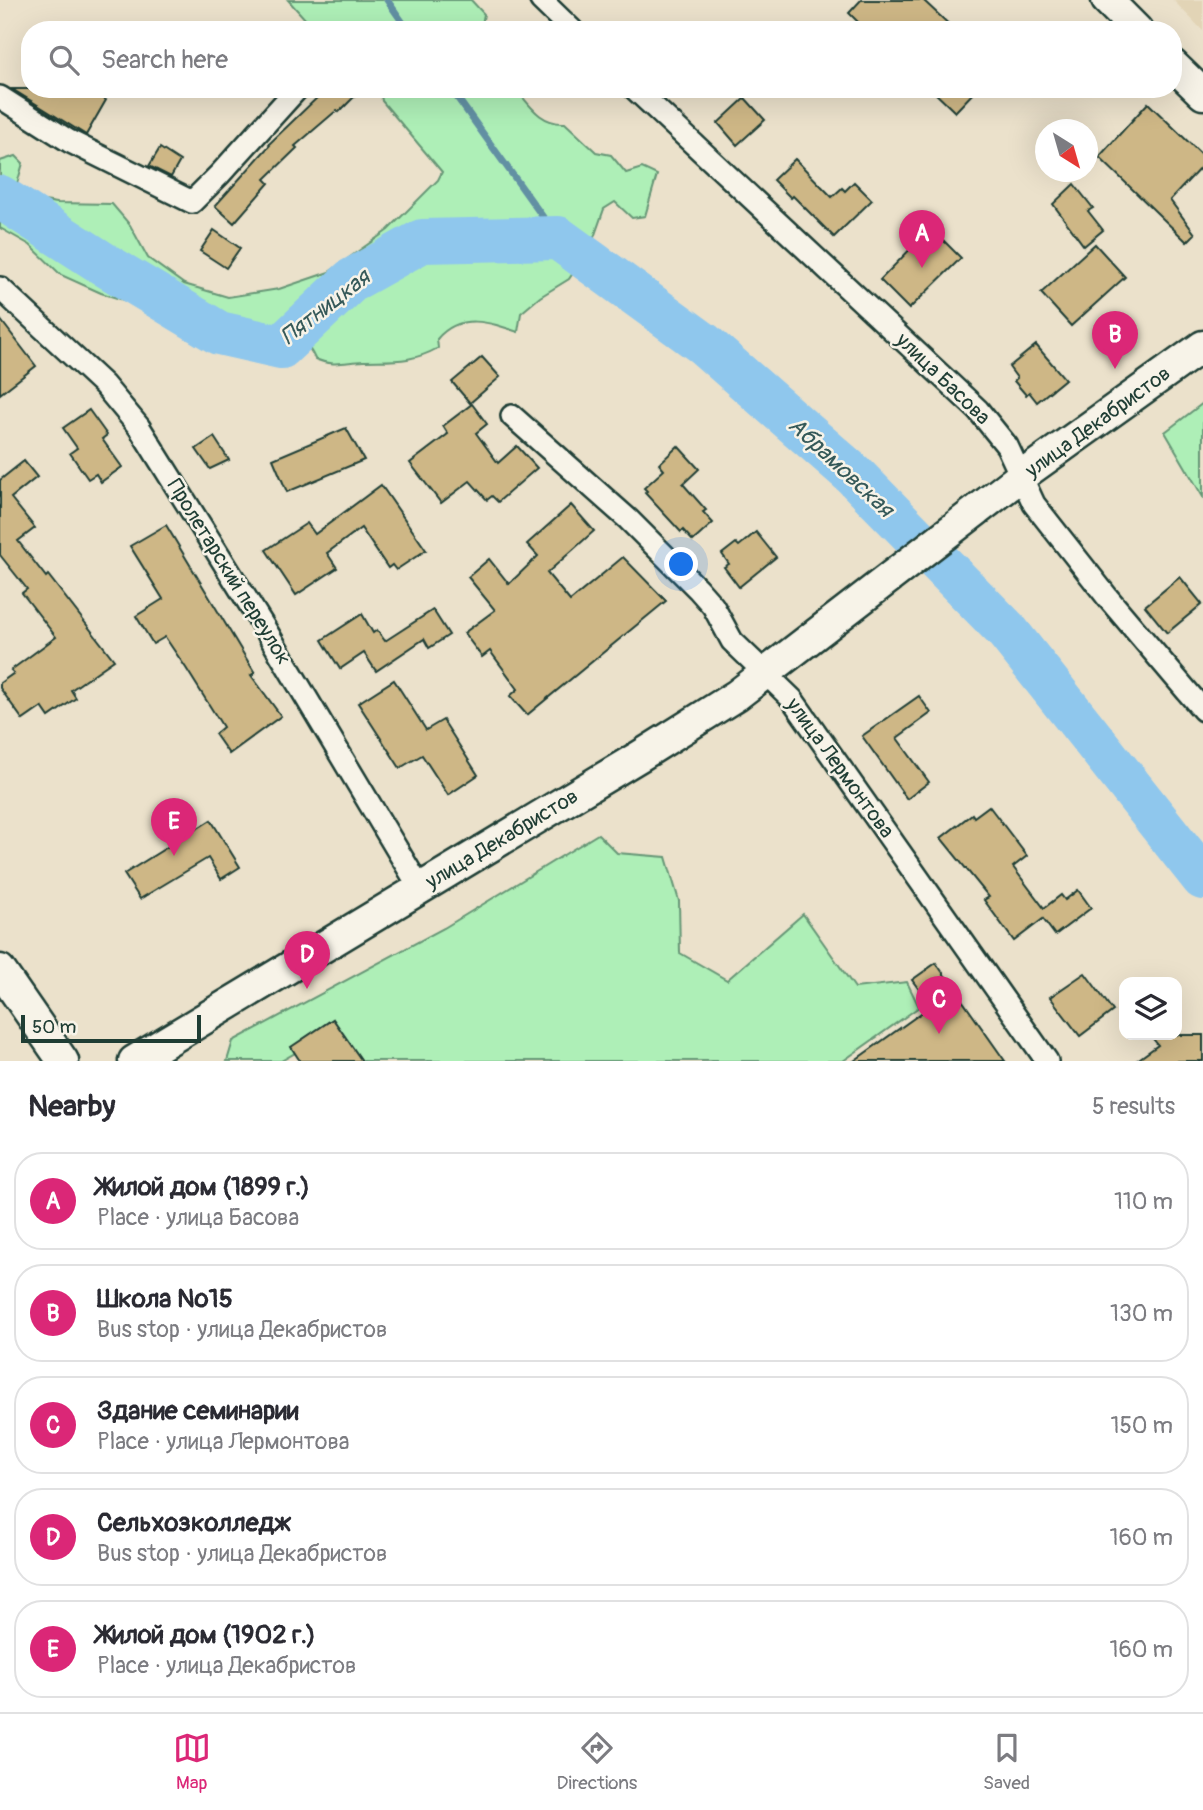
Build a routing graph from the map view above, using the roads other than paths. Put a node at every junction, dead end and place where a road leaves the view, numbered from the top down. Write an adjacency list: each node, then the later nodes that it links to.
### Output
1 (541, 0): 3 (street)
2 (1107, 0): 4 (street)
3 (563, 21)
4 (1128, 21)
5 (1182, 74): 6 (street)
6 (1203, 94)
7 (0, 97): 8 (street)
8 (288, 98)
9 (645, 98): 13 (street, улица Басова)
10 (0, 288): 16 (street, Пролетарский переулок)
11 (1203, 346): 13 (street, улица Декабристов)
12 (512, 416): 14 (street, улица Лермонтова)
13 (1020, 477): 14 (street, улица Декабристов); 15 (street, улица Басова)
14 (765, 674): 16 (street, улица Декабристов); 20 (street, улица Лермонтова)
15 (1203, 710)
16 (420, 888): 19 (street, улица Декабристов)
17 (0, 970): 18 (street)
18 (63, 1061)
19 (134, 1061)
20 (1046, 1061)

